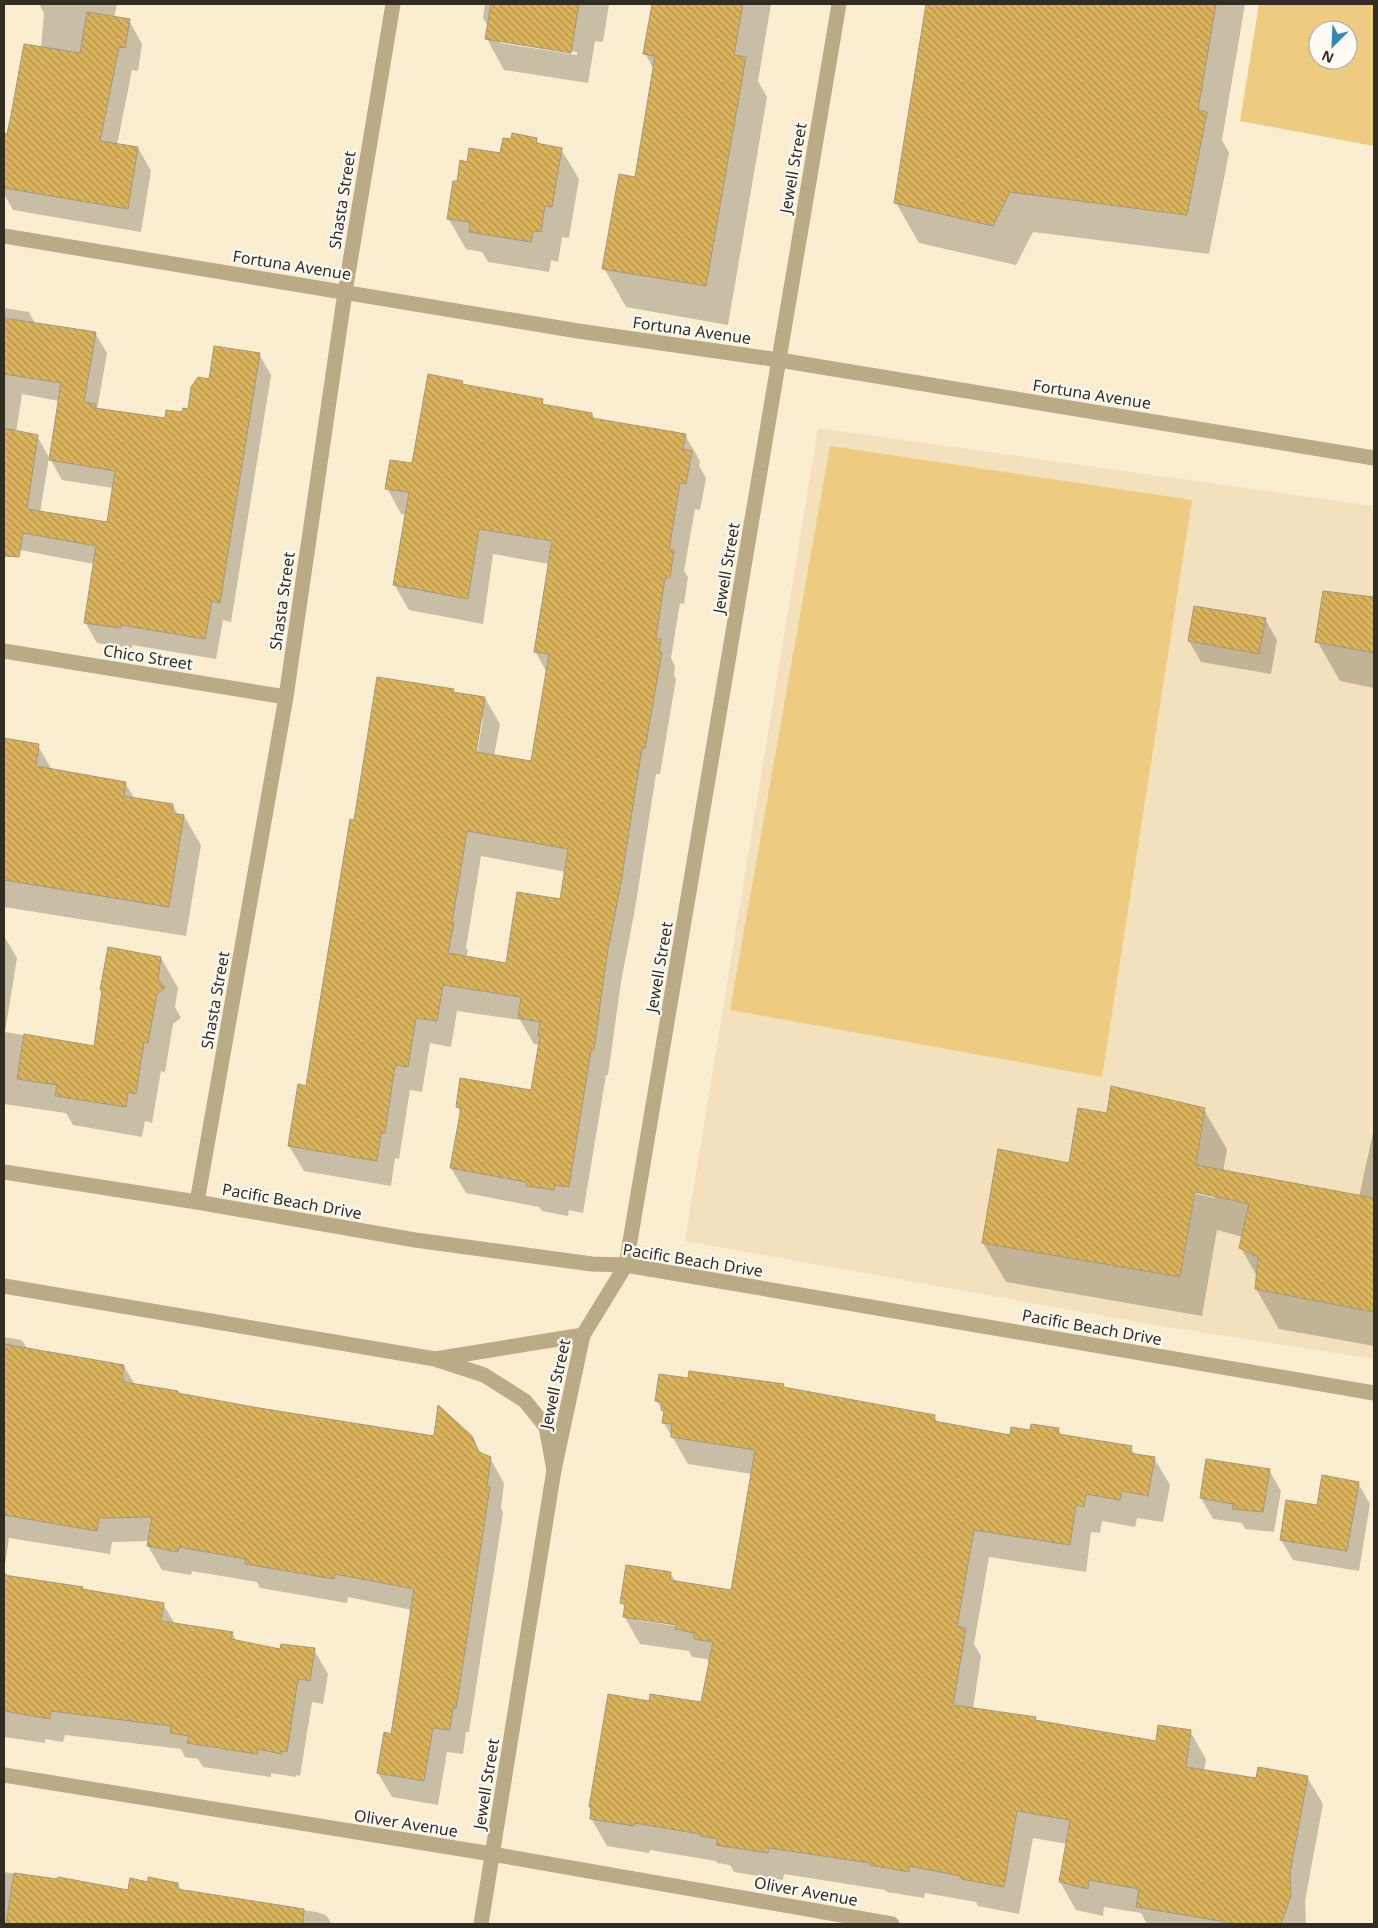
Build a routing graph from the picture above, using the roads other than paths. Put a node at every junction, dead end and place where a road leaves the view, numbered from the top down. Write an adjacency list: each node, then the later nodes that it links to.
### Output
1 (393, 4): 4 (street, Shasta Street)
2 (839, 4): 5 (street, Jewell Street)
3 (4, 236): 4 (street, Fortuna Avenue)
4 (345, 292): 5 (street, Fortuna Avenue); 8 (street, Shasta Street)
5 (779, 360): 6 (street, Fortuna Avenue); 11 (street, Jewell Street)
6 (1374, 458)
7 (4, 651): 8 (street, Chico Street)
8 (286, 697): 10 (street, Shasta Street)
9 (4, 1172): 10 (street, Pacific Beach Drive)
10 (197, 1202): 11 (street, Pacific Beach Drive)
11 (626, 1265): 13 (street, Jewell Street); 15 (street, Pacific Beach Drive)
12 (4, 1286): 14 (street)
13 (583, 1335): 14 (street); 16 (street, Jewell Street)
14 (434, 1359): 16 (street)
15 (1374, 1393)
16 (554, 1470): 18 (street, Jewell Street)
17 (4, 1775): 18 (street, Oliver Avenue)
18 (492, 1854): 19 (street, Jewell Street); 20 (street, Oliver Avenue)
19 (481, 1924)
20 (892, 1924)

